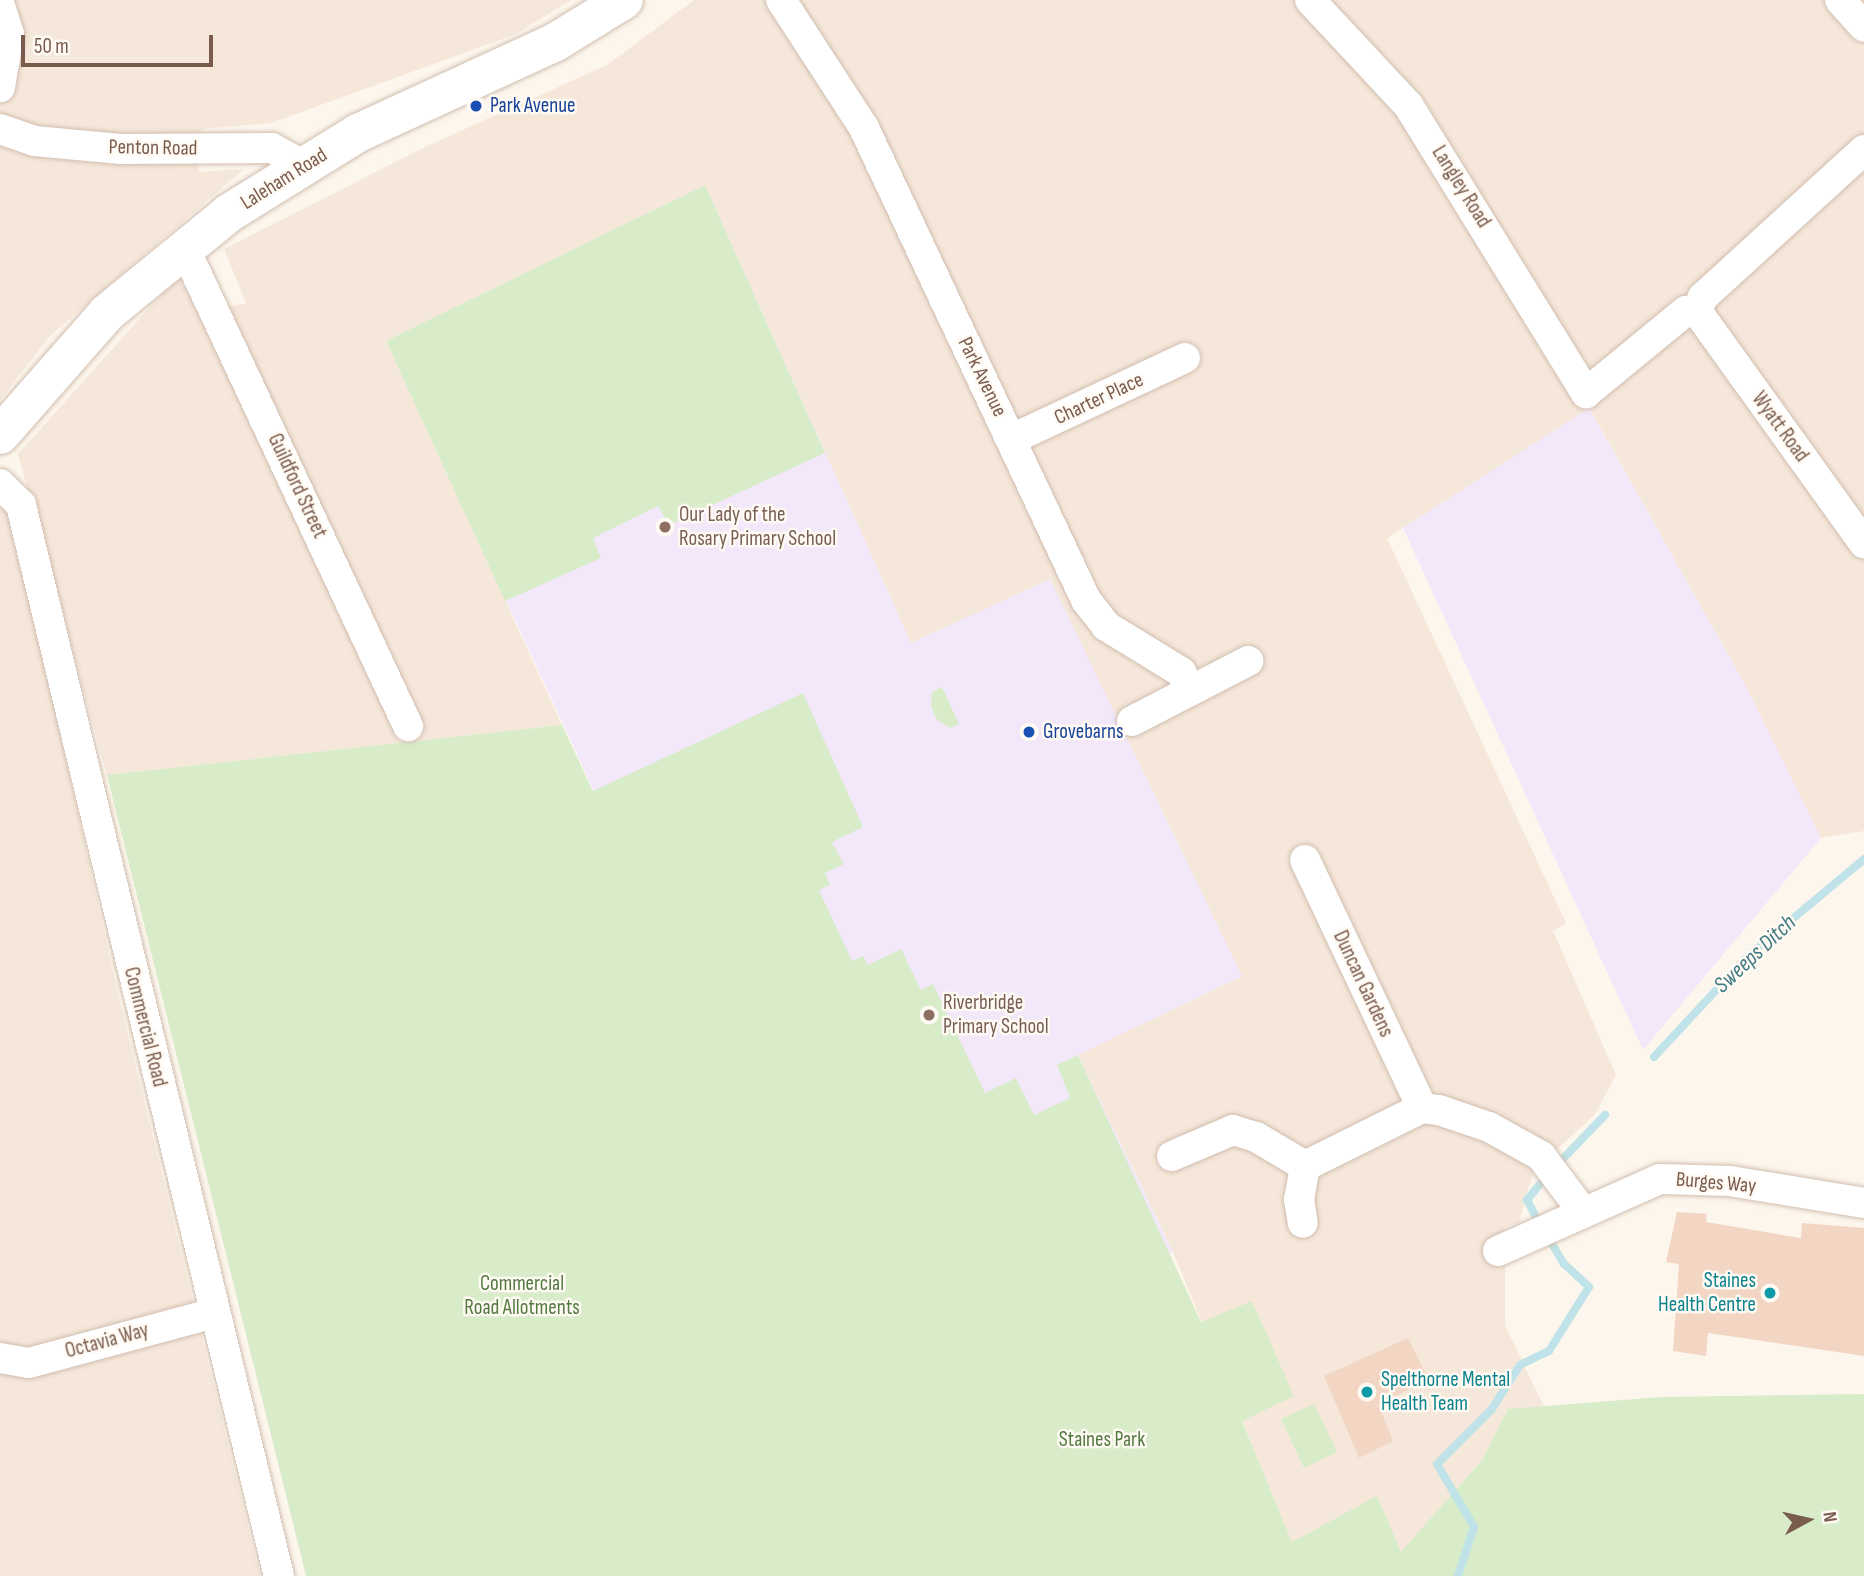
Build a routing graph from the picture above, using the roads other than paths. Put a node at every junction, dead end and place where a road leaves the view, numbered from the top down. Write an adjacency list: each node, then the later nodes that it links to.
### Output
1 (624, 0): 10 (main road, Laleham Road)
2 (781, 0): 15 (street, Park Avenue)
3 (1310, 0): 12 (street, Langley Road)
4 (1840, 0): 6 (street)
5 (0, 6): 7 (street)
6 (1864, 27)
7 (0, 87)
8 (0, 129): 10 (street, Penton Road)
9 (1864, 150): 12 (street)
10 (303, 165): 11 (main road, Laleham Road)
11 (184, 247): 14 (main road, Laleham Road); 21 (street, Guildford Street)
12 (1697, 311): 17 (street, Wyatt Road)
13 (1185, 358): 15 (street, Charter Place)
14 (0, 435)
15 (1012, 439): 19 (street, Park Avenue)
16 (10, 495): 30 (street, Commercial Road)
17 (1864, 543)
18 (1248, 661): 19 (street)
19 (1190, 690): 20 (street)
20 (1132, 721)
21 (408, 726)
22 (1305, 860): 23 (street, Duncan Gardens)
23 (1422, 1108): 25 (street); 27 (street)
24 (1172, 1156): 25 (street)
25 (1305, 1166): 28 (street)
26 (1864, 1203): 27 (street, Burges Way)
27 (1583, 1212): 29 (street, Burges Way)
28 (1303, 1223)
29 (1506, 1247)
30 (214, 1313): 31 (street, Octavia Way); 32 (street, Commercial Road)
31 (0, 1357)
32 (279, 1576)

